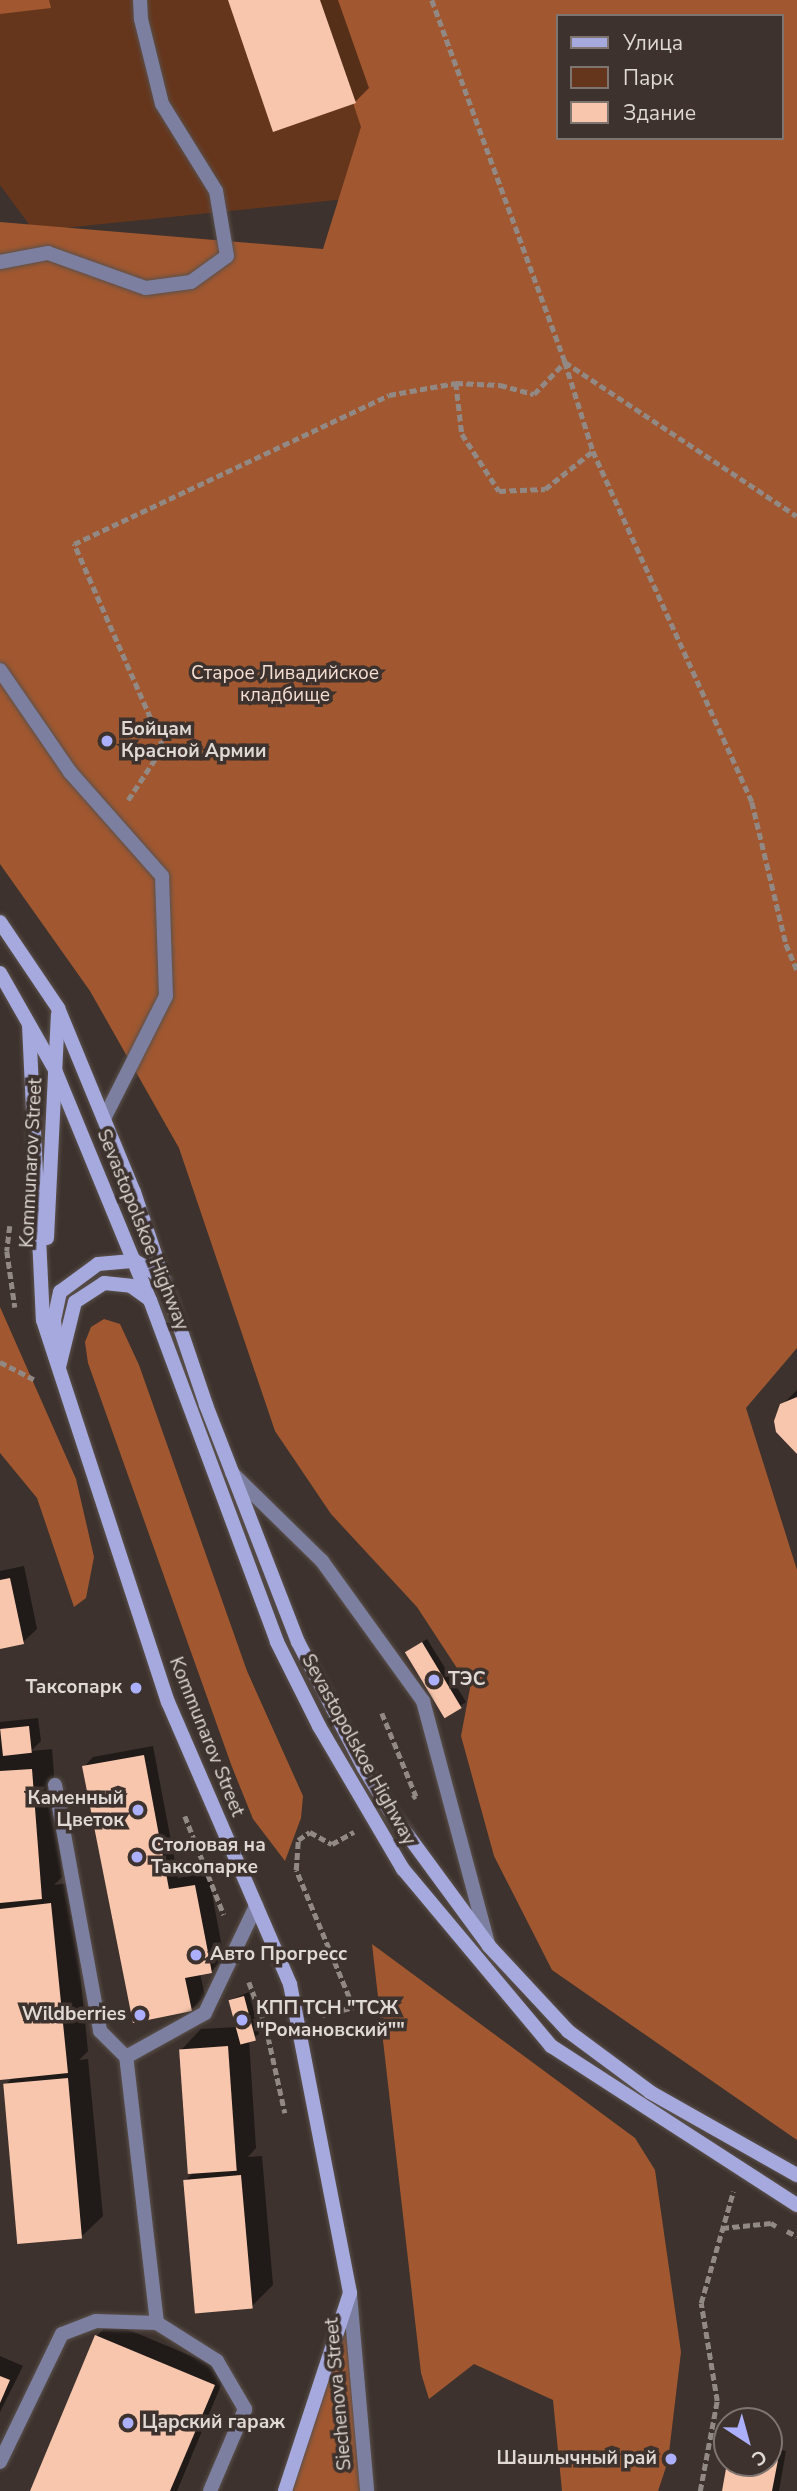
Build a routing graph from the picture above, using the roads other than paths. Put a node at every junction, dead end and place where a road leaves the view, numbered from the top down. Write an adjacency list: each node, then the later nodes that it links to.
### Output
1 (140, 0): 2 (street)
2 (0, 262)
3 (0, 670): 9 (street)
4 (0, 922): 6 (main road)
5 (0, 972): 7 (main road, Sevastopolskoe Highway)
6 (58, 1009): 8 (main road, Kommunarov Street); 9 (main road)
7 (29, 1025): 8 (main road, Sevastopolskoe Highway); 13 (main road, Kommunarov Street)
8 (55, 1070): 10 (main road, Sevastopolskoe Highway); 13 (main road, Kommunarov Street)
9 (104, 1119): 11 (main road)
10 (135, 1261): 11 (main road); 12 (main road, Sevastopolskoe Highway); 14 (main road)
11 (168, 1294): 15 (main road)
12 (150, 1300): 14 (main road); 21 (main road, Sevastopolskoe Highway)
13 (43, 1320): 14 (main road, Kommunarov Street)
14 (59, 1369): 17 (main road, Kommunarov Street)
15 (231, 1471): 18 (main road); 18 (street)
16 (55, 1786): 19 (street)
17 (256, 1906): 19 (street); 22 (main road, Kommunarov Street)
18 (489, 1946): 20 (main road)
19 (126, 2057): 23 (street)
20 (797, 2175)
21 (797, 2206)
22 (350, 2293): 26 (main road, Kommunarov Street); 27 (street, Siechenova Street)
23 (157, 2323): 24 (street); 25 (street)
24 (0, 2462)
25 (211, 2491)
26 (285, 2491)
27 (367, 2491)

